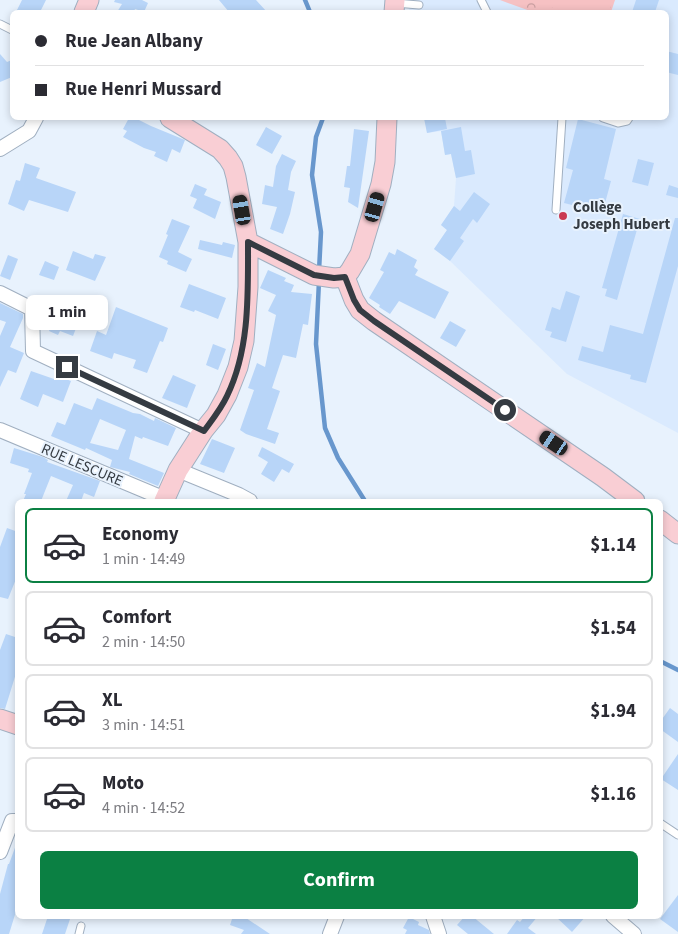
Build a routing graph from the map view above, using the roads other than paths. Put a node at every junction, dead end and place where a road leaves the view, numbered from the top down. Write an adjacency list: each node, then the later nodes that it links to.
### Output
1 (394, 5): 2 (lane)
2 (419, 5)
3 (35, 120): 9 (street)
4 (173, 120): 11 (street)
5 (387, 120): 12 (street)
6 (562, 120): 10 (lane)
7 (609, 120): 8 (lane)
8 (628, 120)
9 (0, 149)
10 (556, 210)
11 (248, 242): 12 (street); 15 (street)
12 (340, 278): 20 (street)
13 (0, 293): 15 (street)
14 (0, 430): 17 (street, RUE LESCURE)
15 (204, 431): 16 (street)
16 (178, 470): 18 (street); 19 (street)
17 (163, 499)
18 (165, 499)
19 (246, 499)
20 (632, 499)
21 (663, 522): 22 (street)
22 (678, 534)
23 (0, 719): 24 (street)
24 (15, 724)
25 (15, 821): 28 (street)
26 (663, 825): 27 (lane)
27 (678, 835)
28 (0, 852)
29 (336, 919): 32 (street)
30 (433, 919): 33 (street)
31 (616, 919): 34 (street)
32 (330, 934)
33 (439, 934)
34 (634, 934)

